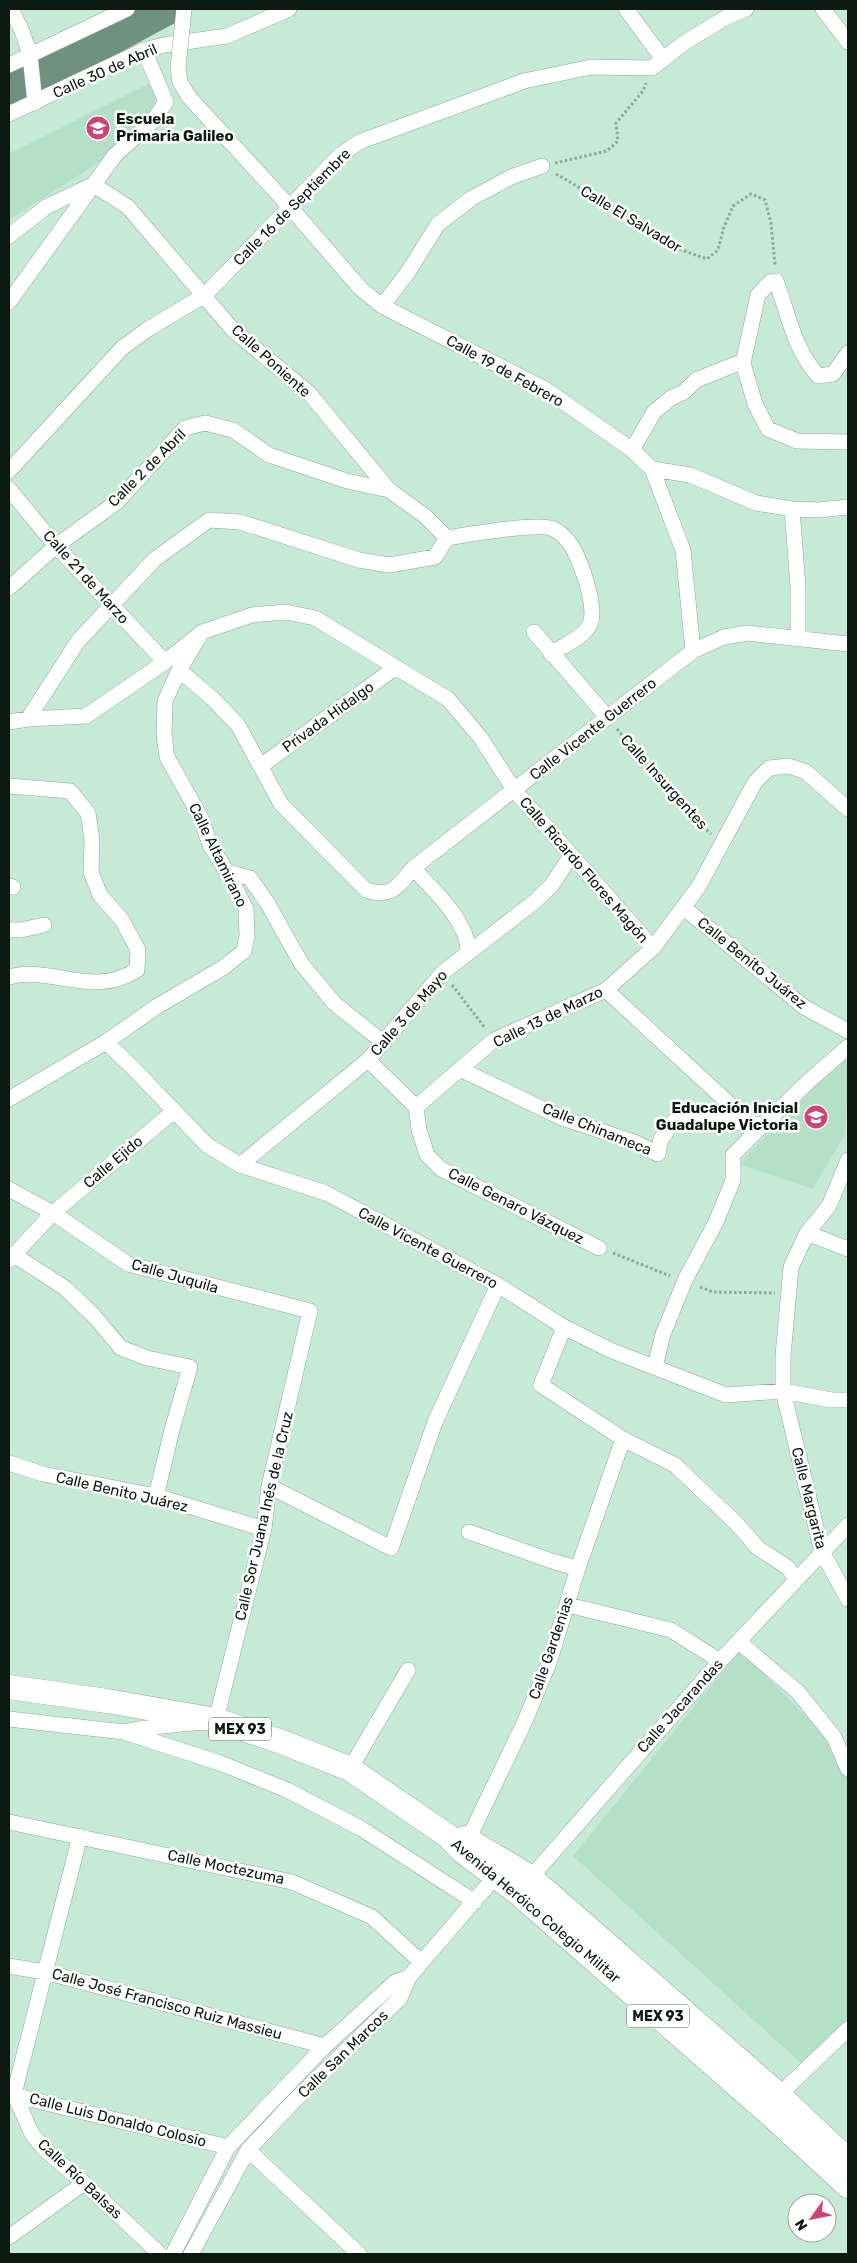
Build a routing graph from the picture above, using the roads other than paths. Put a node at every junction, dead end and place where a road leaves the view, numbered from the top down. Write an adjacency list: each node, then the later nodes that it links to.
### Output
1 (11, 9): 10 (street)
2 (127, 9): 10 (street)
3 (184, 9): 17 (street, Calle 19 de Febrero, bridge)
4 (288, 9): 9 (street, Calle 30 de Abril)
5 (626, 9): 11 (street)
6 (746, 9): 11 (street)
7 (823, 9): 8 (street)
8 (848, 42)
9 (144, 50): 13 (street, Calle 30 de Abril); 16 (street)
10 (30, 55): 12 (street); 13 (street)
11 (657, 64): 17 (street, Calle 16 de Septiembre)
12 (9, 65)
13 (34, 103): 14 (street, Calle 30 de Abril)
14 (9, 114)
15 (542, 166): 21 (street)
16 (94, 185): 18 (street); 19 (street, Calle Poniente); 20 (street)
17 (290, 207): 19 (street, Calle 16 de Septiembre); 21 (street, Calle 19 de Febrero)
18 (9, 236)
19 (205, 295): 27 (street, Calle 16 de Septiembre); 29 (street, Calle Poniente)
20 (9, 302)
21 (382, 306): 25 (street, Calle 19 de Febrero)
22 (848, 353): 23 (street)
23 (743, 363): 24 (street); 25 (street)
24 (848, 442)
25 (632, 450): 26 (street, Calle 19 de Febrero)
26 (652, 469): 31 (street); 40 (street, Calle 19 de Febrero)
27 (9, 471)
28 (9, 489): 33 (street, Calle 21 de Marzo)
29 (389, 490): 32 (street, Calle Poniente); 33 (street, Calle 2 de Abril)
30 (848, 507): 31 (street)
31 (792, 509): 38 (street)
32 (447, 538): 35 (street); 41 (street)
33 (56, 546): 34 (street, Calle 2 de Abril); 35 (street, Calle 21 de Marzo)
34 (9, 588)
35 (111, 606): 42 (street, Calle 21 de Marzo); 46 (street)
36 (202, 632): 42 (street); 43 (street, Calle Ricardo Flores Magón); 44 (street)
37 (534, 632): 41 (street)
38 (798, 638): 39 (street, Calle Vicente Guerrero); 40 (street, Calle Vicente Guerrero)
39 (848, 644)
40 (693, 651): 45 (street, Calle Vicente Guerrero)
41 (551, 654): 45 (street)
42 (165, 662): 46 (street)
43 (396, 668): 48 (street, Privada Hidalgo); 50 (street, Calle Ricardo Flores Magón)
44 (179, 670): 48 (street); 54 (street, Calle Altamirano)
45 (607, 717): 50 (street, Calle Vicente Guerrero)
46 (28, 719): 47 (street)
47 (9, 722)
48 (261, 766): 53 (street, Calle Vicente Guerrero)
49 (9, 786): 60 (street)
50 (515, 791): 52 (street, Calle Ricardo Flores Magón); 53 (street, Calle Vicente Guerrero)
51 (848, 809): 55 (street, Calle 13 de Marzo)
52 (571, 856): 58 (street, Calle Ricardo Flores Magón); 59 (street, Calle 3 de Mayo)
53 (413, 868): 59 (street)
54 (227, 872): 63 (street, Calle Altamirano); 64 (street)
55 (683, 907): 58 (street, Calle 13 de Marzo); 62 (street, Calle Benito Juárez)
56 (44, 926): 57 (street)
57 (9, 930)
58 (653, 948): 61 (street, Calle 13 de Marzo)
59 (468, 952): 64 (street, Calle 3 de Mayo)
60 (9, 977)
61 (606, 990): 67 (street, Calle 13 de Marzo); 71 (street)
62 (848, 1031)
63 (106, 1042): 68 (street, Calle Altamirano); 70 (street, Calle Vicente Guerrero)
64 (384, 1043): 66 (street, Calle 3 de Mayo)
65 (848, 1047): 71 (street)
66 (368, 1060): 69 (street); 73 (street, Calle 3 de Mayo)
67 (462, 1070): 69 (street, Calle 13 de Marzo); 71 (street, Calle Chinameca)
68 (9, 1099)
69 (416, 1107): 77 (street, Calle Genaro Vázquez)
70 (174, 1111): 73 (street, Calle Vicente Guerrero); 75 (street, Calle Ejido)
71 (756, 1124): 83 (street)
72 (848, 1160): 76 (street, Calle Margarita)
73 (240, 1165): 80 (street, Calle Vicente Guerrero)
74 (9, 1188): 75 (street, Calle Juquila)
75 (53, 1212): 79 (street, Calle Ejido); 81 (street, Calle Juquila)
76 (808, 1233): 78 (street); 84 (street, Calle Margarita)
77 (599, 1248)
78 (848, 1249)
79 (11, 1258): 89 (street)
80 (498, 1285): 82 (street, Calle Vicente Guerrero); 88 (street)
81 (310, 1311): 88 (street, Calle Sor Juana Inés de la Cruz)
82 (564, 1327): 83 (street, Calle Vicente Guerrero); 86 (street)
83 (655, 1367): 84 (street, Calle Vicente Guerrero)
84 (782, 1392): 85 (street, Calle Vicente Guerrero); 93 (street, Calle Margarita)
85 (848, 1400)
86 (623, 1438): 94 (street, Calle Gardenias); 95 (street)
87 (9, 1463): 89 (street, Calle Benito Juárez)
88 (269, 1486): 91 (street, Calle Sor Juana Inés de la Cruz)
89 (156, 1496): 91 (street, Calle Benito Juárez)
90 (848, 1525): 93 (street, Calle Jacarandas)
91 (264, 1529): 103 (street, Calle Sor Juana Inés de la Cruz)
92 (469, 1532): 94 (street)
93 (822, 1552): 95 (street, Calle Jacarandas); 96 (street, Calle Margarita)
94 (578, 1568): 97 (street, Calle Gardenias)
95 (797, 1578): 98 (street, Calle Jacarandas)
96 (848, 1599)
97 (568, 1605): 99 (street); 109 (street, Calle Gardenias)
98 (739, 1642): 99 (street, Calle Jacarandas); 105 (street)
99 (720, 1661): 111 (street, Calle Jacarandas)
100 (408, 1670): 106 (street)
101 (9, 1687): 103 (main road, Avenida Heróico Colegio Militar / MEX 93)
102 (9, 1718): 104 (street)
103 (216, 1720): 104 (street); 106 (main road, Avenida Heróico Colegio Militar / MEX 93)
104 (124, 1732): 112 (street)
105 (848, 1768)
106 (350, 1769): 109 (main road, Avenida Heróico Colegio Militar / MEX 93)
107 (9, 1822): 108 (street, Calle Moctezuma)
108 (80, 1836): 113 (street, Calle Moctezuma); 115 (street)
109 (459, 1842): 110 (main road, Avenida Heróico Colegio Militar / MEX 93)
110 (501, 1869): 111 (main road, Avenida Heróico Colegio Militar / MEX 93); 112 (street, Calle San Marcos)
111 (524, 1885): 120 (main road, Avenida Heróico Colegio Militar / MEX 93); 125 (main road, Avenida Heróico Colegio Militar / MEX 93)
112 (475, 1902): 113 (street, Calle San Marcos)
113 (421, 1962): 116 (street, Calle San Marcos)
114 (9, 1966): 115 (street, Calle José Francisco Ruiz Massieu)
115 (45, 1972): 118 (street, Calle José Francisco Ruiz Massieu); 119 (street)
116 (409, 1977): 118 (street); 122 (street, Calle San Marcos)
117 (848, 2029): 120 (street)
118 (325, 2046): 121 (street)
119 (11, 2094): 121 (street, Calle Luis Donaldo Colosio); 124 (street, Calle Río Balsas)
120 (779, 2095): 123 (main road, Avenida Heróico Colegio Militar / MEX 93)
121 (228, 2147): 128 (street)
122 (248, 2150): 129 (street, Calle San Marcos); 130 (street)
123 (848, 2160)
124 (84, 2183): 126 (street); 127 (street, Calle Río Balsas)
125 (848, 2186)
126 (9, 2237)
127 (160, 2254)
128 (173, 2254)
129 (191, 2254)
130 (359, 2254)

